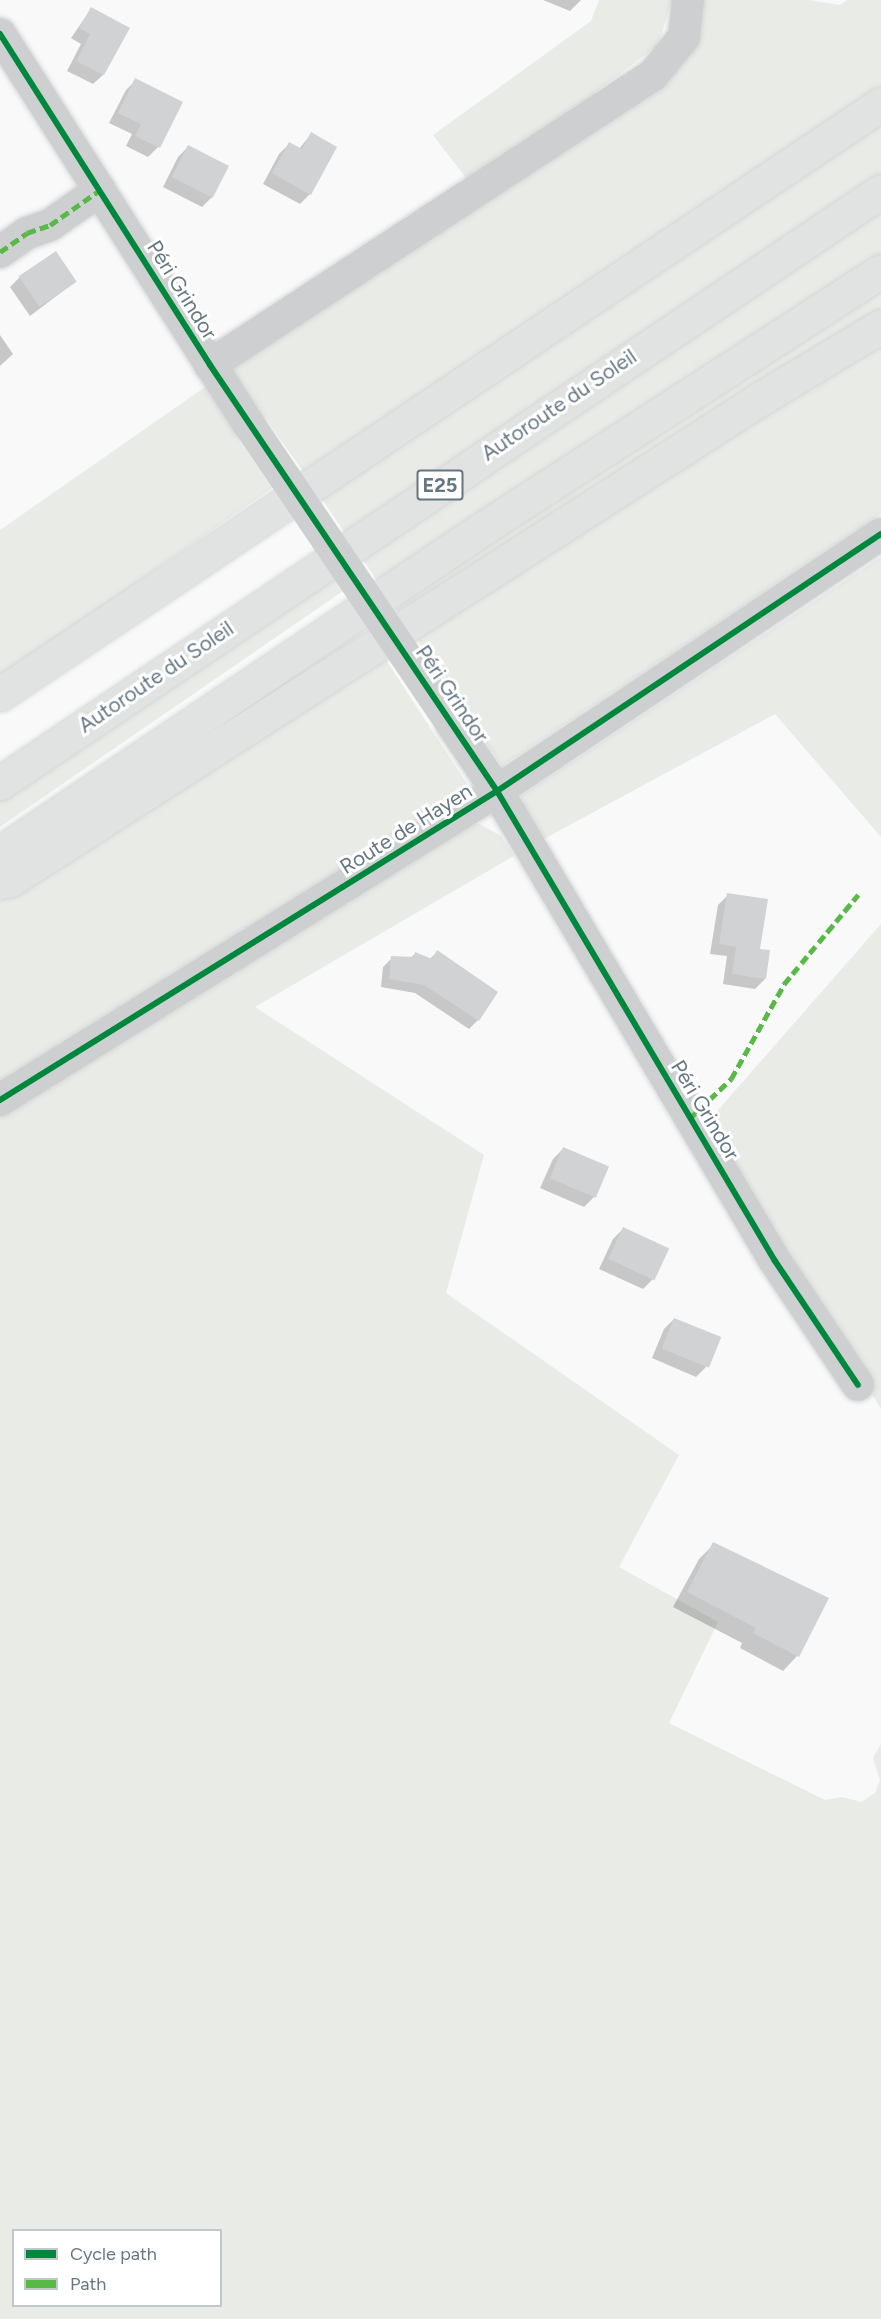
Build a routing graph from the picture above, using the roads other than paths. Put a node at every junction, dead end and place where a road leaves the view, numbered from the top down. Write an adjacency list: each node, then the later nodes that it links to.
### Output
1 (688, 0): 9 (street)
2 (0, 34): 4 (street, Péri Grindor)
3 (881, 104): 11 (highway)
4 (100, 190): 6 (street); 9 (street, Péri Grindor)
5 (881, 191): 12 (highway, Autoroute du Soleil / E25)
6 (0, 252)
7 (881, 271): 14 (highway)
8 (881, 326): 15 (highway)
9 (210, 365): 13 (street, Péri Grindor, bridge)
10 (881, 534): 13 (street, Route de Hayen)
11 (0, 693)
12 (0, 783)
13 (497, 791): 16 (street, Route de Hayen); 17 (street, Péri Grindor)
14 (0, 853)
15 (0, 882)
16 (0, 1100)
17 (858, 1385)

